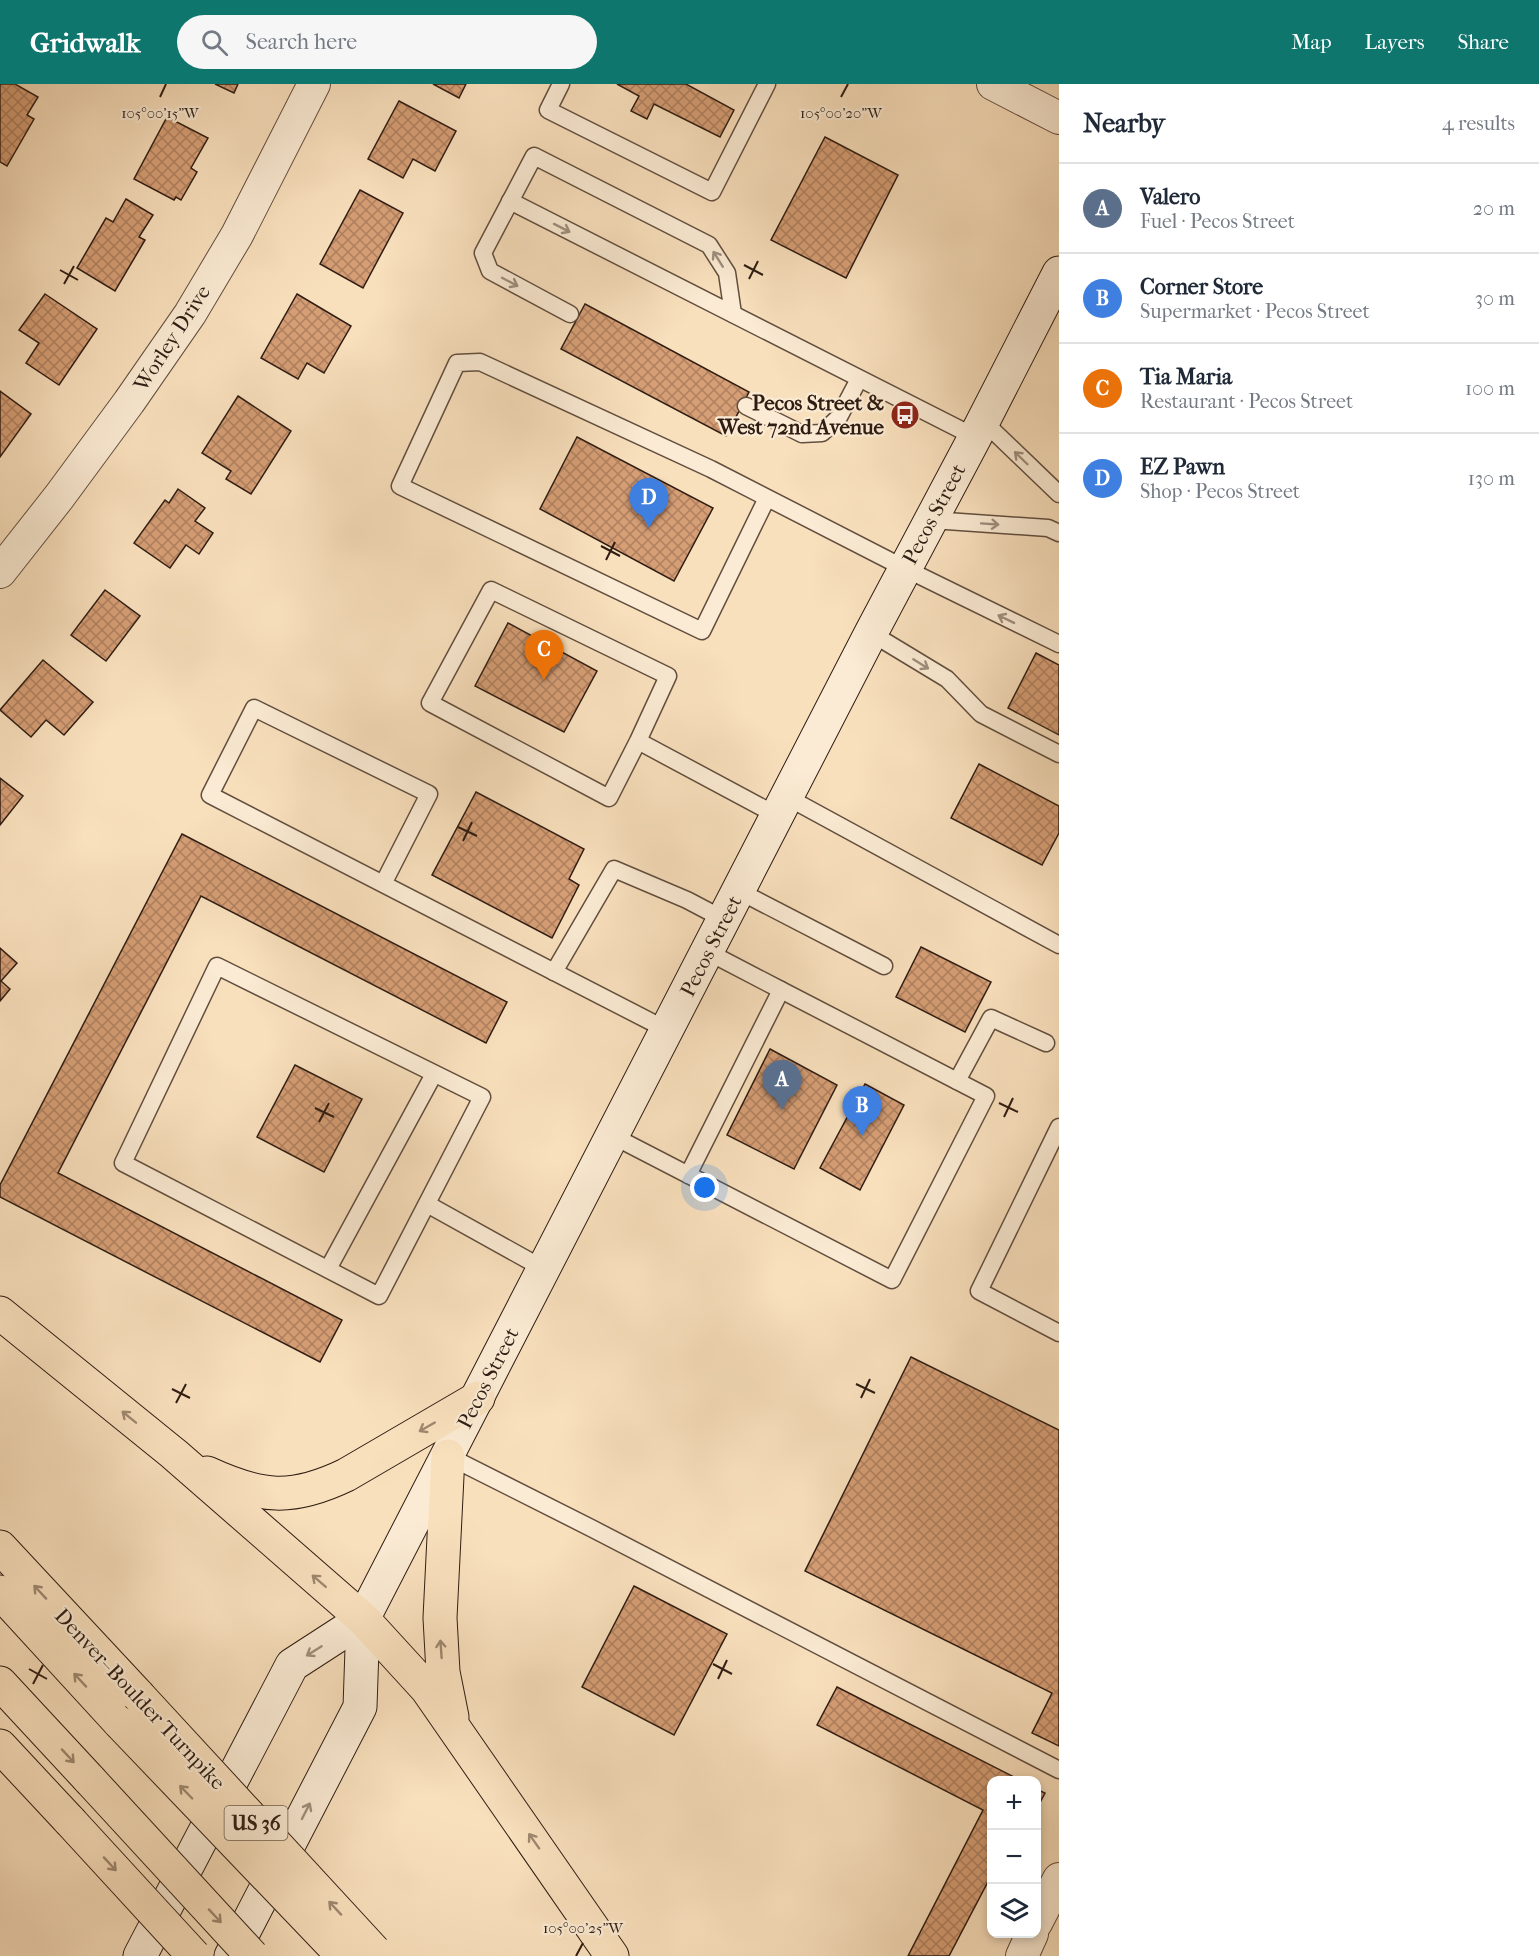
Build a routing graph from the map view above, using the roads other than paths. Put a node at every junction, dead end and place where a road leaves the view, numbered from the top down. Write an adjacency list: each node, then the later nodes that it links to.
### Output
1 (314, 84): 18 (street, Worley Drive)
2 (561, 84): 3 (lane)
3 (766, 84)
4 (999, 85): 5 (street)
5 (1059, 118)
6 (510, 201): 8 (lane, one-way to 8); 9 (lane, one-way to 9); 9 (lane, one-way to 6)
7 (1054, 294): 12 (main road, Pecos Street)
8 (570, 314)
9 (733, 314): 10 (lane)
10 (859, 379): 11 (lane); 12 (lane)
11 (746, 406)
12 (979, 429): 13 (lane, one-way to 12); 15 (main road, Pecos Street)
13 (1059, 494)
14 (767, 498): 14 (lane); 17 (lane)
15 (932, 520): 16 (lane, one-way to 16); 17 (main road, Pecos Street)
16 (1059, 533)
17 (906, 569): 19 (main road, Pecos Street); 20 (lane, one-way to 17)
18 (0, 572)
19 (871, 633): 22 (lane, one-way to 22); 23 (main road, Pecos Street)
20 (1059, 644)
21 (638, 741): 21 (lane); 23 (lane)
22 (1059, 754)
23 (783, 807): 25 (main road, Pecos Street); 26 (lane)
24 (383, 884): 24 (lane); 29 (lane)
25 (732, 905): 27 (main road, Pecos Street); 28 (lane); 29 (lane)
26 (1059, 945)
27 (708, 952): 30 (lane); 31 (main road, Pecos Street)
28 (884, 966)
29 (554, 972): 31 (lane)
30 (781, 990): 34 (lane); 37 (lane)
31 (668, 1030): 36 (main road, Pecos Street)
32 (1046, 1043): 34 (lane)
33 (434, 1074): 38 (lane); 39 (lane); 39 (lane)
34 (957, 1081): 37 (lane)
35 (1059, 1127): 42 (lane)
36 (613, 1136): 37 (lane); 40 (main road, Pecos Street)
37 (688, 1175)
38 (427, 1204): 39 (lane); 40 (lane)
39 (328, 1269)
40 (544, 1269): 43 (main road, Pecos Street)
41 (0, 1313): 44 (highway, one-way to 41)
42 (1059, 1333)
43 (477, 1398): 44 (highway, one-way to 44); 45 (main road, Pecos Street)
44 (174, 1454): 48 (highway, one-way to 44)
45 (447, 1456): 48 (main road, Pecos Street); 50 (highway, one-way to 45); 52 (lane)
46 (0, 1547): 56 (highway, Denver–Boulder Turnpike / US 36, one-way to 46, bridge)
47 (0, 1593): 56 (highway, one-way to 47, bridge)
48 (363, 1619): 50 (highway); 57 (main road, Pecos Street, one-way to 57); 59 (main road, Pecos Street, one-way to 48)
49 (0, 1683): 60 (highway, one-way to 60, bridge)
50 (454, 1728): 61 (highway, one-way to 50)
51 (0, 1746): 58 (highway, one-way to 58, bridge)
52 (1059, 1770)
53 (1059, 1879): 54 (street)
54 (1041, 1913)
55 (1030, 1938): 62 (street)
56 (365, 1954)
57 (140, 1956)
58 (194, 1956)
59 (231, 1956)
60 (252, 1956)
61 (612, 1956)
62 (1022, 1956)

